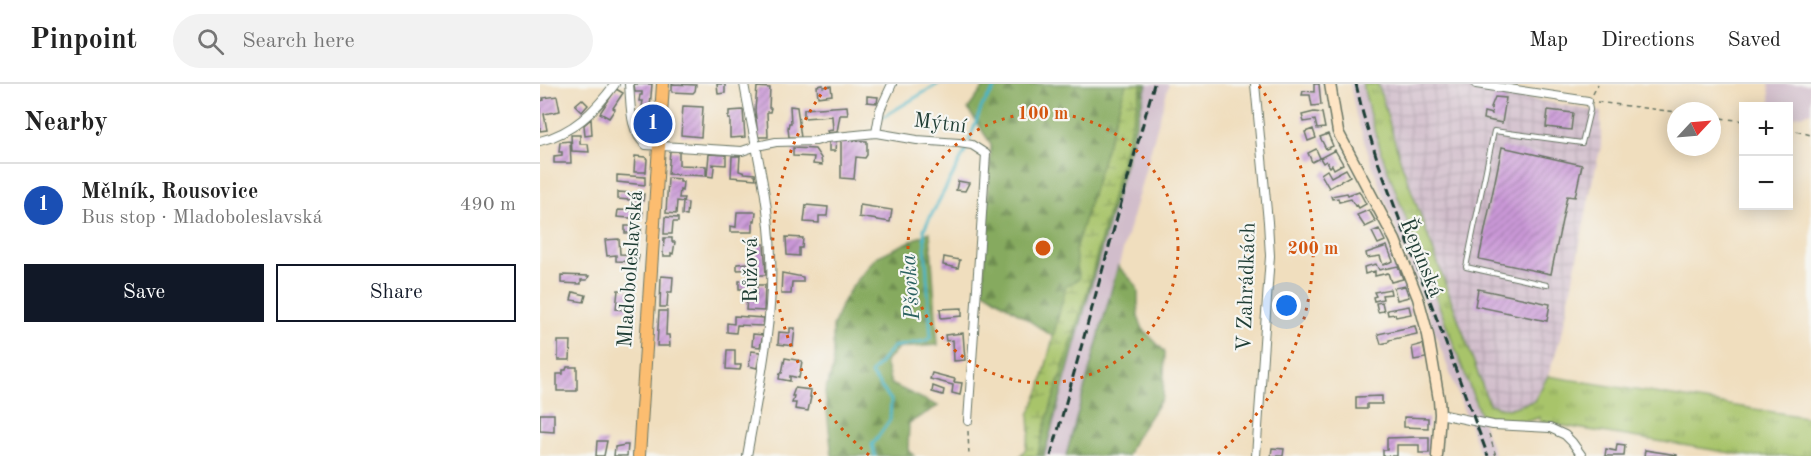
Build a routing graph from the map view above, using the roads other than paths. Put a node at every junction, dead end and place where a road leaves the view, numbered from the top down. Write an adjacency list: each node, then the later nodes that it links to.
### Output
1 (615, 84): 11 (street)
2 (629, 84): 12 (street)
3 (663, 84): 12 (main road, Mladoboleslavská)
4 (744, 84): 13 (street, Růžová)
5 (892, 84): 10 (street)
6 (1255, 84): 19 (street, V Zahrádkách)
7 (1330, 84): 15 (street, Řepínská)
8 (1476, 84): 9 (street)
9 (1588, 101): 14 (lane)
10 (876, 133): 13 (street, Mýtní); 16 (street, Mýtní)
11 (540, 141)
12 (659, 146): 13 (street, Mýtní); 17 (main road, Mladoboleslavská)
13 (757, 146): 18 (street, Růžová)
14 (1547, 285)
15 (1440, 414): 20 (street, Řepínská); 21 (street)
16 (968, 421)
17 (639, 456)
18 (747, 456)
19 (1256, 456)
20 (1437, 456)
21 (1582, 456)

